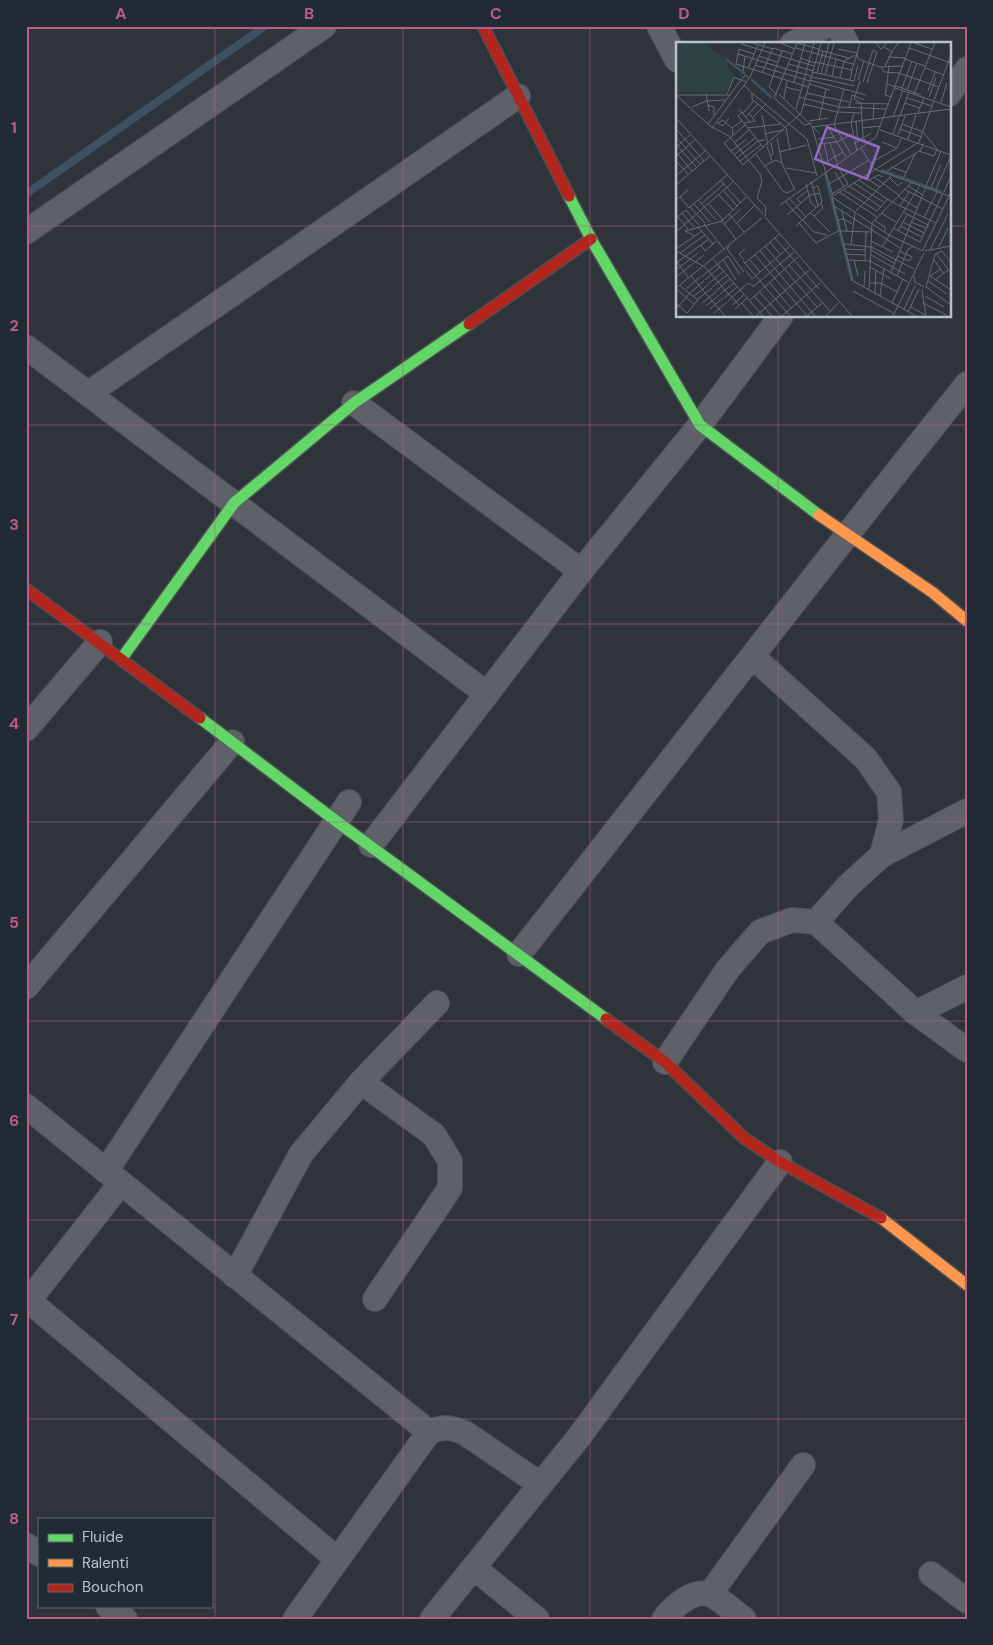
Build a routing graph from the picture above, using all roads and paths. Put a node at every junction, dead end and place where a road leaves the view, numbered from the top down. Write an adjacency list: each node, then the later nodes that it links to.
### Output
1 (324, 26): 12 (street)
2 (483, 26): 11 (street)
3 (659, 26): 8 (street)
4 (826, 26): 6 (street)
5 (838, 26): 7 (street)
6 (796, 42)
7 (846, 42)
8 (676, 58)
9 (967, 69): 10 (street)
10 (950, 93)
11 (518, 96): 13 (street); 17 (street)
12 (26, 232)
13 (591, 239): 18 (street); 19 (street)
14 (780, 318): 19 (street)
15 (26, 347): 17 (street)
16 (967, 384): 21 (street)
17 (89, 393): 20 (street)
18 (354, 403): 20 (street); 22 (street)
19 (700, 425): 21 (street); 22 (street)
20 (234, 503): 27 (street); 28 (street)
21 (846, 535): 24 (street); 26 (street)
22 (580, 571): 28 (street)
23 (26, 589): 25 (street)
24 (967, 621)
25 (100, 642): 27 (street); 29 (street)
26 (753, 657): 35 (street); 37 (street)
27 (122, 658): 30 (street)
28 (488, 694): 34 (street)
29 (26, 729)
30 (232, 742): 33 (street); 38 (street)
31 (349, 802): 33 (street)
32 (967, 811): 35 (street)
33 (336, 821): 34 (street); 47 (street)
34 (371, 845): 37 (street)
35 (882, 855): 36 (street)
36 (816, 922): 41 (street); 43 (street)
37 (519, 954): 43 (street)
38 (26, 986)
39 (967, 987): 41 (street)
40 (437, 1003): 44 (street)
41 (916, 1013): 42 (street)
42 (967, 1050)
43 (665, 1062): 46 (street)
44 (361, 1082): 48 (street); 50 (street)
45 (26, 1106): 47 (street)
46 (780, 1162): 49 (street); 54 (street)
47 (113, 1177): 48 (street); 51 (street)
48 (235, 1276): 52 (street)
49 (964, 1277)
50 (375, 1299)
51 (28, 1302): 57 (street)
52 (429, 1432): 54 (street); 57 (street)
53 (803, 1465): 60 (street)
54 (540, 1484): 58 (street)
55 (26, 1545): 56 (street)
56 (38, 1553)
57 (337, 1559): 64 (street)
58 (474, 1568): 65 (street); 66 (street)
59 (931, 1574): 61 (street)
60 (710, 1594): 67 (street); 68 (street)
61 (967, 1601)
62 (111, 1608): 63 (street)
63 (125, 1619)
64 (295, 1619)
65 (432, 1619)
66 (537, 1619)
67 (664, 1619)
68 (744, 1619)

